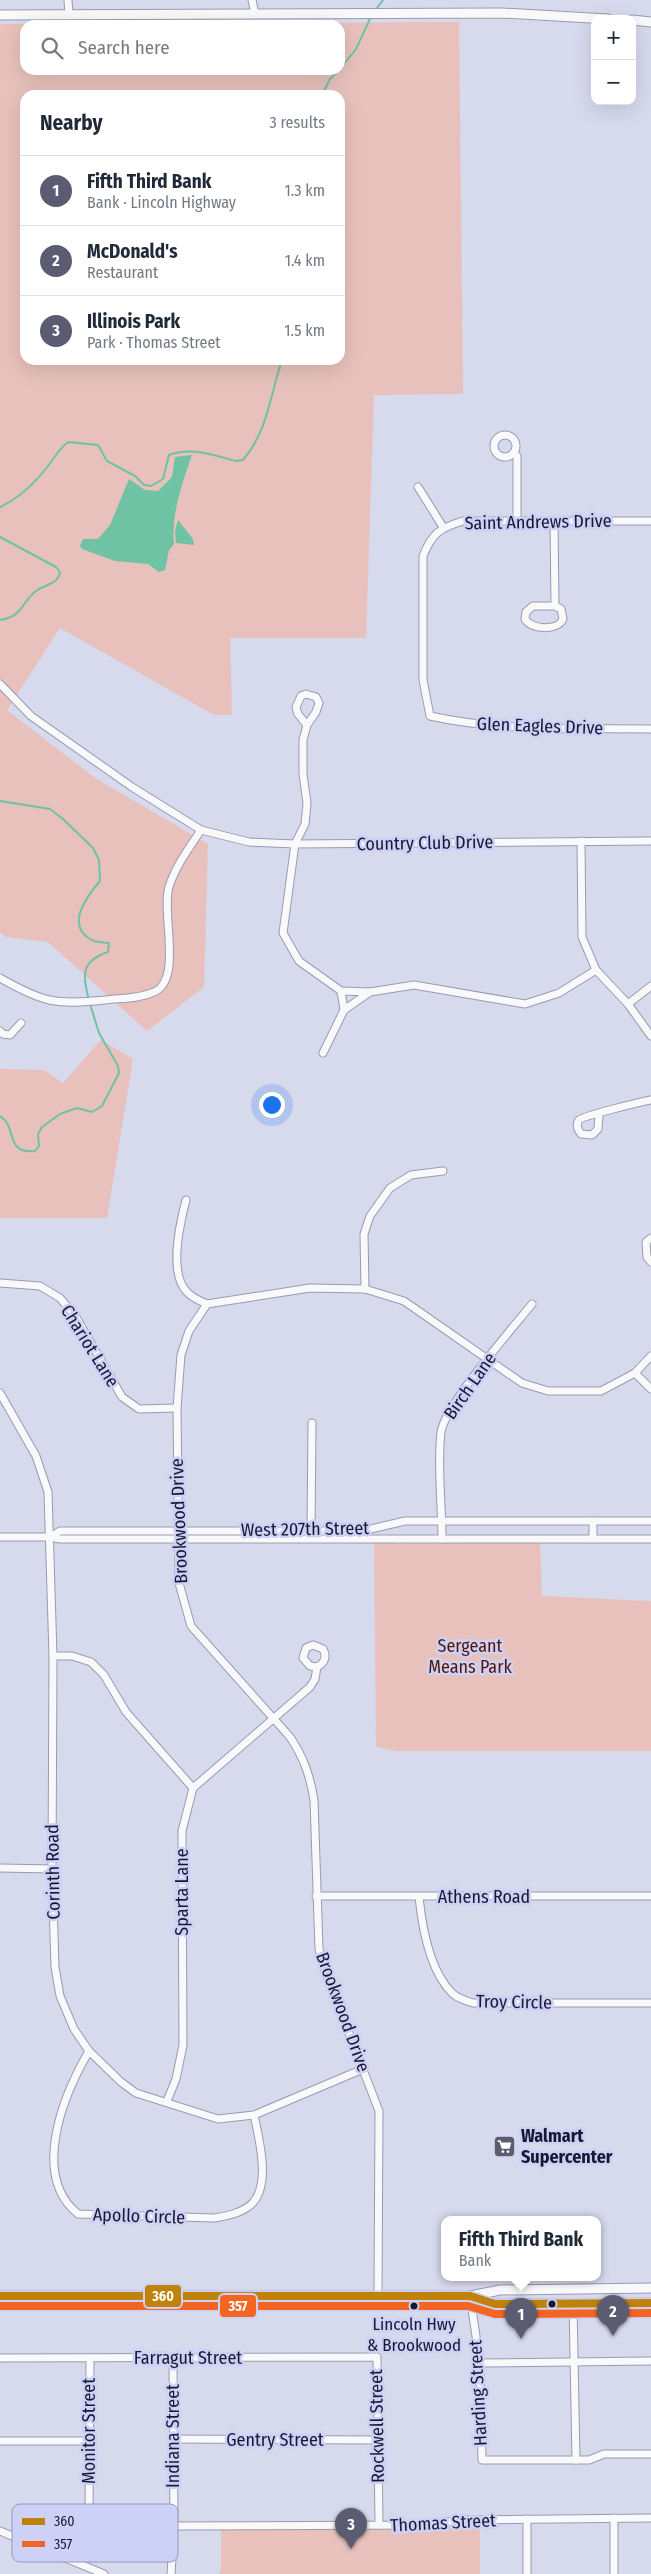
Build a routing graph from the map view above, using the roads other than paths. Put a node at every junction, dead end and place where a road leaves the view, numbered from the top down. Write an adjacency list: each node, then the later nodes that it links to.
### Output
1 (68, 0): 4 (street)
2 (252, 0): 5 (street)
3 (0, 14): 4 (main road)
4 (69, 14): 5 (main road)
5 (255, 14): 6 (main road)
6 (591, 18)
7 (636, 20): 8 (main road)
8 (651, 22)
9 (513, 453): 11 (street)
10 (418, 488): 14 (street)
11 (517, 520): 12 (street, Saint Andrews Drive); 14 (street, Saint Andrews Drive)
12 (554, 521): 13 (street, Saint Andrews Drive); 15 (street)
13 (651, 522)
14 (443, 527): 17 (street, Saint Andrews Drive)
15 (555, 606): 15 (street)
16 (0, 684): 20 (street, Country Club Drive)
17 (430, 716): 19 (street, Glen Eagles Drive)
18 (307, 724): 23 (street)
19 (651, 729)
20 (201, 830): 23 (street, Country Club Drive); 25 (street)
21 (651, 841): 22 (street, Country Club Drive)
22 (581, 842): 23 (street, Country Club Drive); 24 (street)
23 (295, 844): 27 (street)
24 (596, 970): 28 (street); 29 (street)
25 (0, 978)
26 (651, 986): 29 (street)
27 (341, 991): 28 (street); 30 (street)
28 (370, 992): 30 (street)
29 (628, 1004): 33 (street)
30 (344, 1010): 34 (street)
31 (21, 1023): 32 (street)
32 (0, 1031)
33 (651, 1036)
34 (324, 1053)
35 (651, 1100): 36 (street)
36 (599, 1115)
37 (442, 1170): 42 (street)
38 (186, 1200): 43 (street)
39 (651, 1238): 40 (street)
40 (651, 1262)
41 (0, 1283): 50 (street, Chariot Lane)
42 (365, 1289): 43 (street); 46 (street)
43 (207, 1304): 50 (street, Brookwood Drive)
44 (532, 1304): 46 (street, Birch Lane)
45 (651, 1356): 47 (street)
46 (487, 1360): 47 (street); 52 (street, Birch Lane)
47 (635, 1373): 48 (street)
48 (651, 1389)
49 (0, 1393): 57 (street, Corinth Road)
50 (178, 1408): 56 (street, Brookwood Drive)
51 (312, 1423): 55 (street)
52 (442, 1520): 53 (street, West 207th Street); 55 (street, West 207th Street); 60 (street, Birch Lane)
53 (593, 1520): 54 (street, West 207th Street); 61 (street)
54 (651, 1521)
55 (311, 1530): 56 (street, West 207th Street); 59 (street)
56 (177, 1535): 57 (street, West 207th Street); 59 (street, West 207th Street); 65 (street, Brookwood Drive)
57 (50, 1536): 58 (street, West 207th Street); 63 (street, Corinth Road)
58 (0, 1537)
59 (311, 1539): 60 (street, West 207th Street)
60 (442, 1539): 61 (street, West 207th Street)
61 (593, 1539): 62 (street, West 207th Street)
62 (651, 1539)
63 (53, 1656): 66 (street); 68 (street, Corinth Road)
64 (317, 1667): 65 (street)
65 (273, 1718): 66 (street); 69 (street, Brookwood Drive)
66 (193, 1788): 75 (street, Sparta Lane)
67 (0, 1868): 68 (street)
68 (52, 1870): 73 (street, Corinth Road)
69 (316, 1896): 71 (street, Athens Road); 74 (street, Brookwood Drive)
70 (651, 1896): 71 (street, Athens Road)
71 (419, 1897): 72 (street, Troy Circle)
72 (651, 2003)
73 (89, 2051): 75 (street, Corinth Road); 76 (street, Apollo Circle)
74 (363, 2069): 76 (street, Corinth Road); 78 (street, Brookwood Drive)
75 (167, 2101): 76 (street, Corinth Road)
76 (254, 2115)
77 (651, 2288): 80 (main road)
78 (378, 2295): 79 (main road); 80 (main road)
79 (0, 2296)
80 (470, 2296): 81 (main road); 88 (street, Harding Street)
81 (573, 2304): 82 (main road); 89 (street)
82 (651, 2304)
83 (377, 2357): 86 (street, Farragut Street); 91 (street, Rockwell Street)
84 (0, 2358): 85 (street, Farragut Street)
85 (90, 2358): 86 (street, Farragut Street); 93 (street, Monitor Street)
86 (173, 2358): 90 (street, Indiana Street)
87 (651, 2361): 89 (street)
88 (480, 2363): 89 (street); 95 (street, Harding Street)
89 (574, 2363): 95 (street)
90 (173, 2440): 91 (street, Gentry Street); 97 (street, Indiana Street)
91 (377, 2440): 101 (street, Rockwell Street)
92 (0, 2441): 93 (street)
93 (89, 2441): 96 (street, Monitor Street)
94 (651, 2454): 95 (street)
95 (576, 2460)
96 (88, 2504)
97 (174, 2504)
98 (614, 2518): 99 (street, Thomas Street); 100 (street, Thomas Street); 108 (street)
99 (651, 2518)
100 (527, 2520): 101 (street, Thomas Street); 107 (street)
101 (378, 2525): 102 (street, Thomas Street)
102 (178, 2526)
103 (0, 2531): 104 (street)
104 (12, 2536)
105 (79, 2563): 106 (street)
106 (104, 2574)
107 (527, 2574)
108 (614, 2574)

